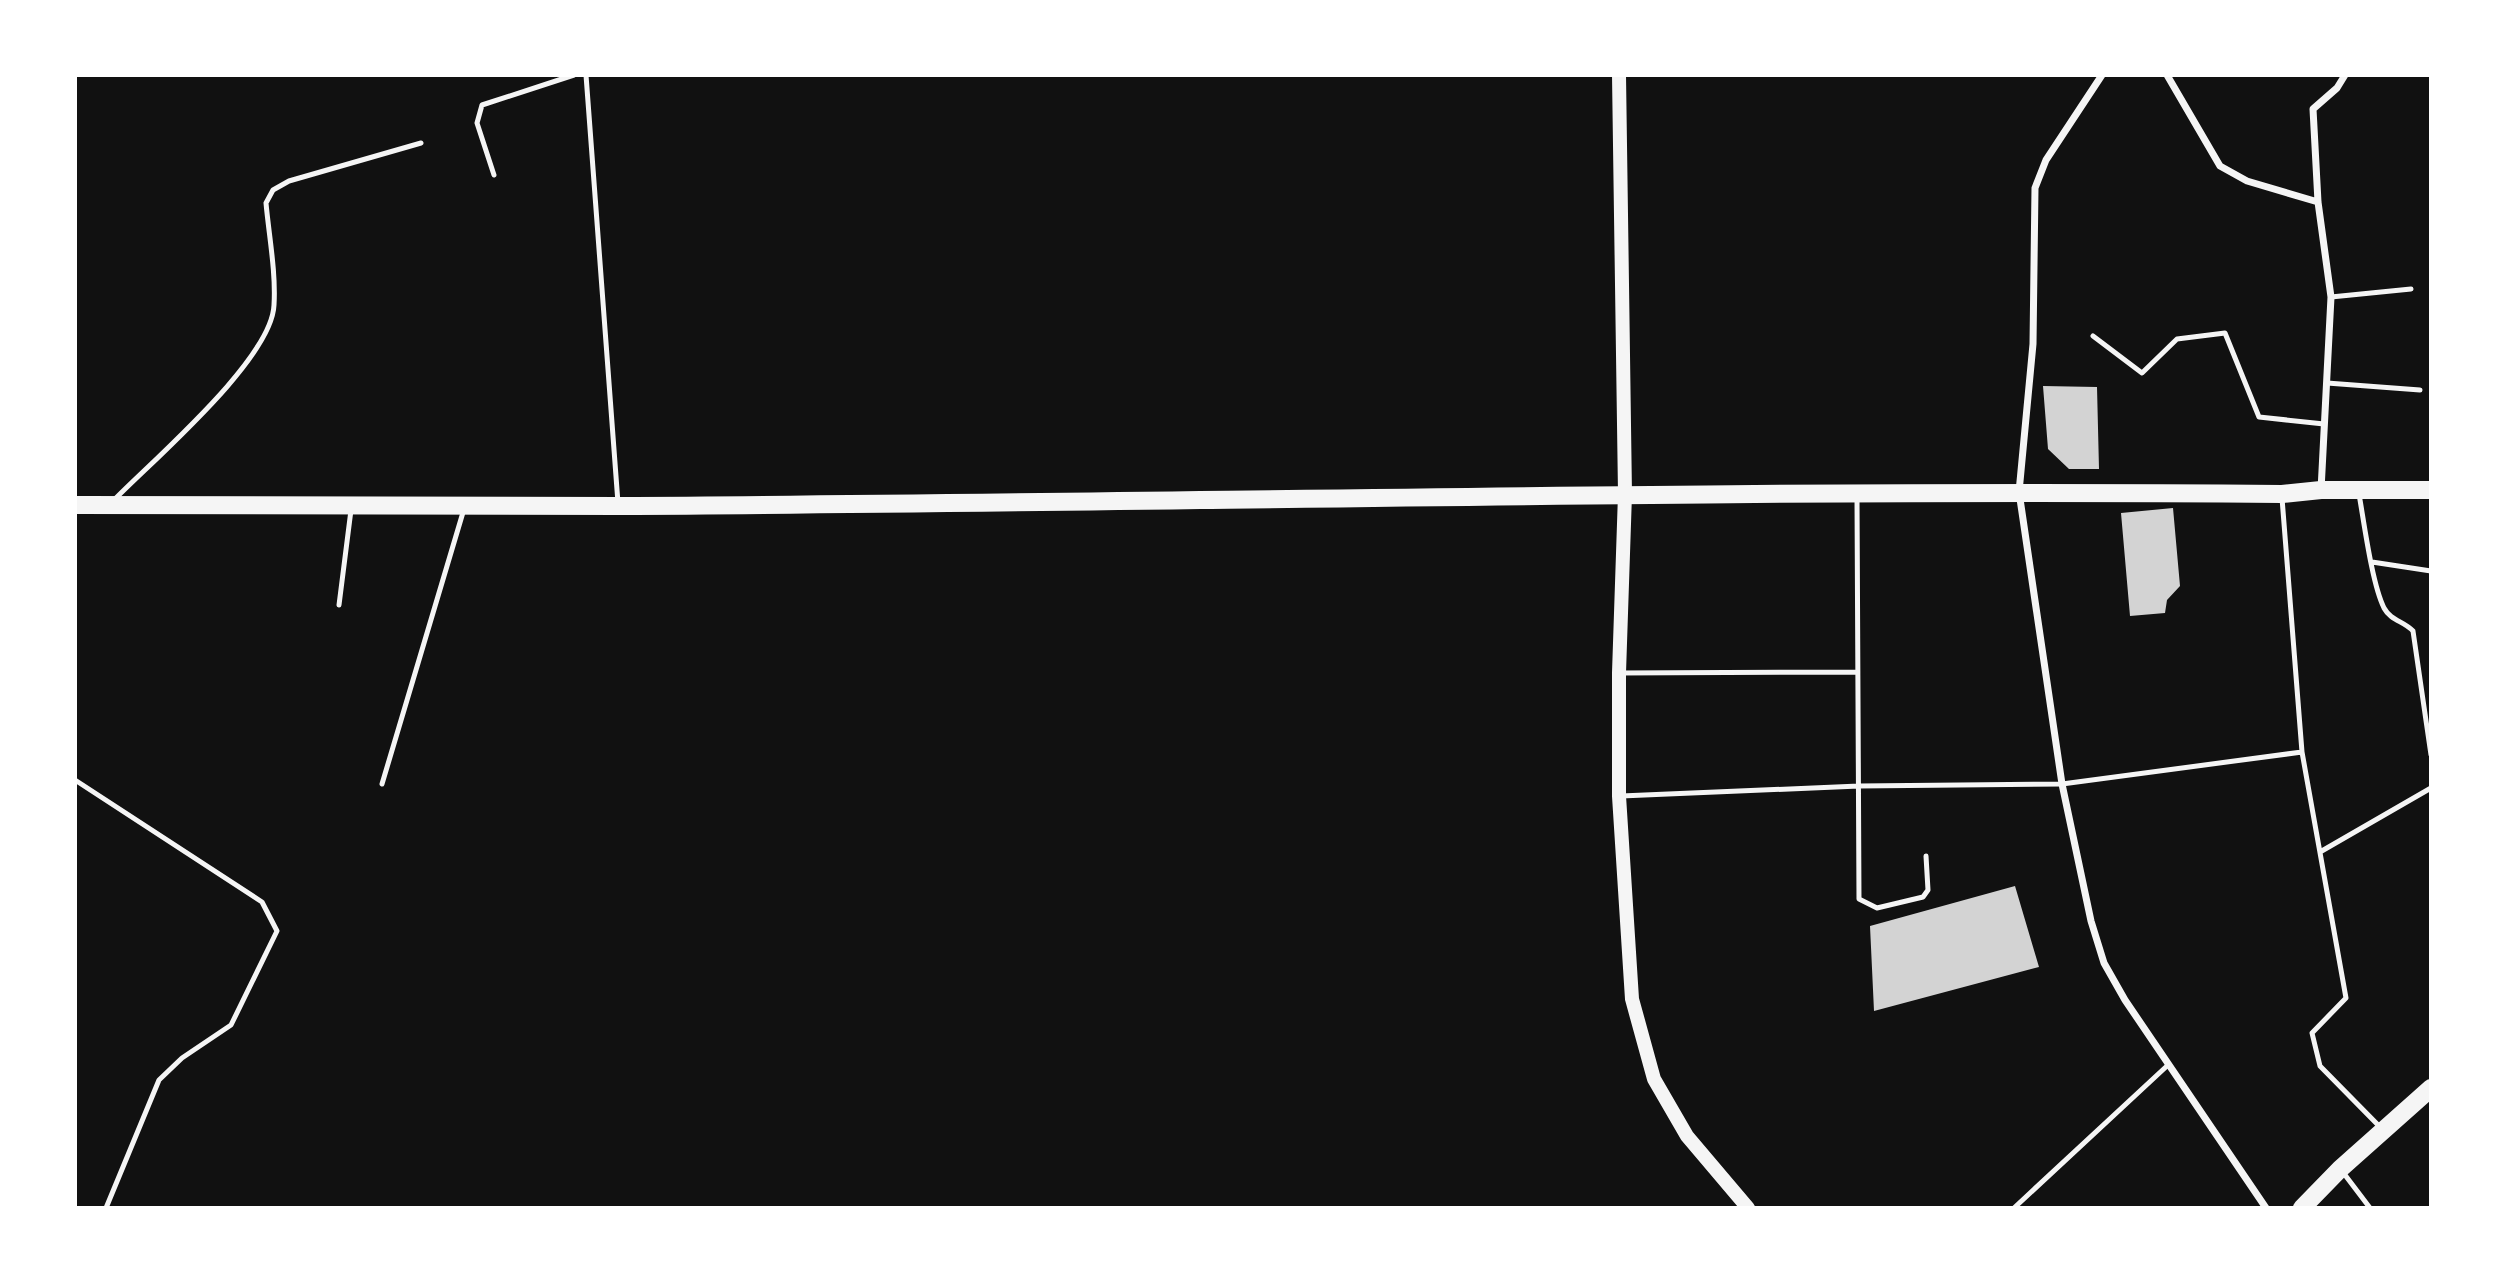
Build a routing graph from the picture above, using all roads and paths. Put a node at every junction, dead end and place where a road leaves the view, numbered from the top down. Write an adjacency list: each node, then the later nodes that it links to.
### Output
1 (575, 75): 8 (lane)
2 (586, 75): 26 (lane)
3 (1619, 75): 20 (main road)
4 (2102, 75): 19 (street)
5 (2167, 75): 9 (street)
6 (2345, 75): 9 (street)
7 (421, 143): 24 (lane)
8 (494, 175)
9 (2318, 202): 11 (street)
10 (2411, 289): 11 (lane)
11 (2331, 297): 13 (street)
12 (2093, 336): 15 (lane)
13 (2327, 383): 14 (lane); 15 (street)
14 (2420, 390)
15 (2324, 424): 16 (street)
16 (2321, 490): 18 (main road); 21 (main road)
17 (2431, 490): 18 (main road)
18 (2359, 491): 28 (lane)
19 (2019, 492): 21 (main road); 22 (main road); 37 (street)
20 (1625, 494): 22 (main road); 26 (main road); 32 (main road)
21 (2282, 494): 33 (lane)
22 (1857, 495): 31 (lane)
23 (75, 505): 24 (main road)
24 (109, 505): 27 (main road)
25 (465, 506): 26 (main road); 27 (main road); 36 (lane)
26 (618, 506)
27 (351, 507): 30 (lane)
28 (2372, 562): 29 (lane); 34 (lane)
29 (2431, 572)
30 (339, 605)
31 (1857, 672): 32 (lane); 38 (lane)
32 (1619, 673): 40 (main road)
33 (2302, 751): 37 (lane); 41 (lane)
34 (2431, 755)
35 (75, 780): 47 (lane)
36 (382, 783)
37 (2062, 784): 38 (lane); 43 (street)
38 (1858, 786): 40 (lane); 42 (lane)
39 (2431, 788): 41 (lane)
40 (1619, 796): 48 (main road)
41 (2320, 852): 45 (lane)
42 (1926, 856)
43 (2168, 1065): 49 (lane); 50 (street)
44 (2431, 1088): 45 (main road)
45 (2385, 1131): 46 (main road)
46 (2340, 1168): 51 (main road); 52 (lane)
47 (106, 1208)
48 (1748, 1208)
49 (2014, 1208)
50 (2266, 1208)
51 (2302, 1208)
52 (2370, 1208)

